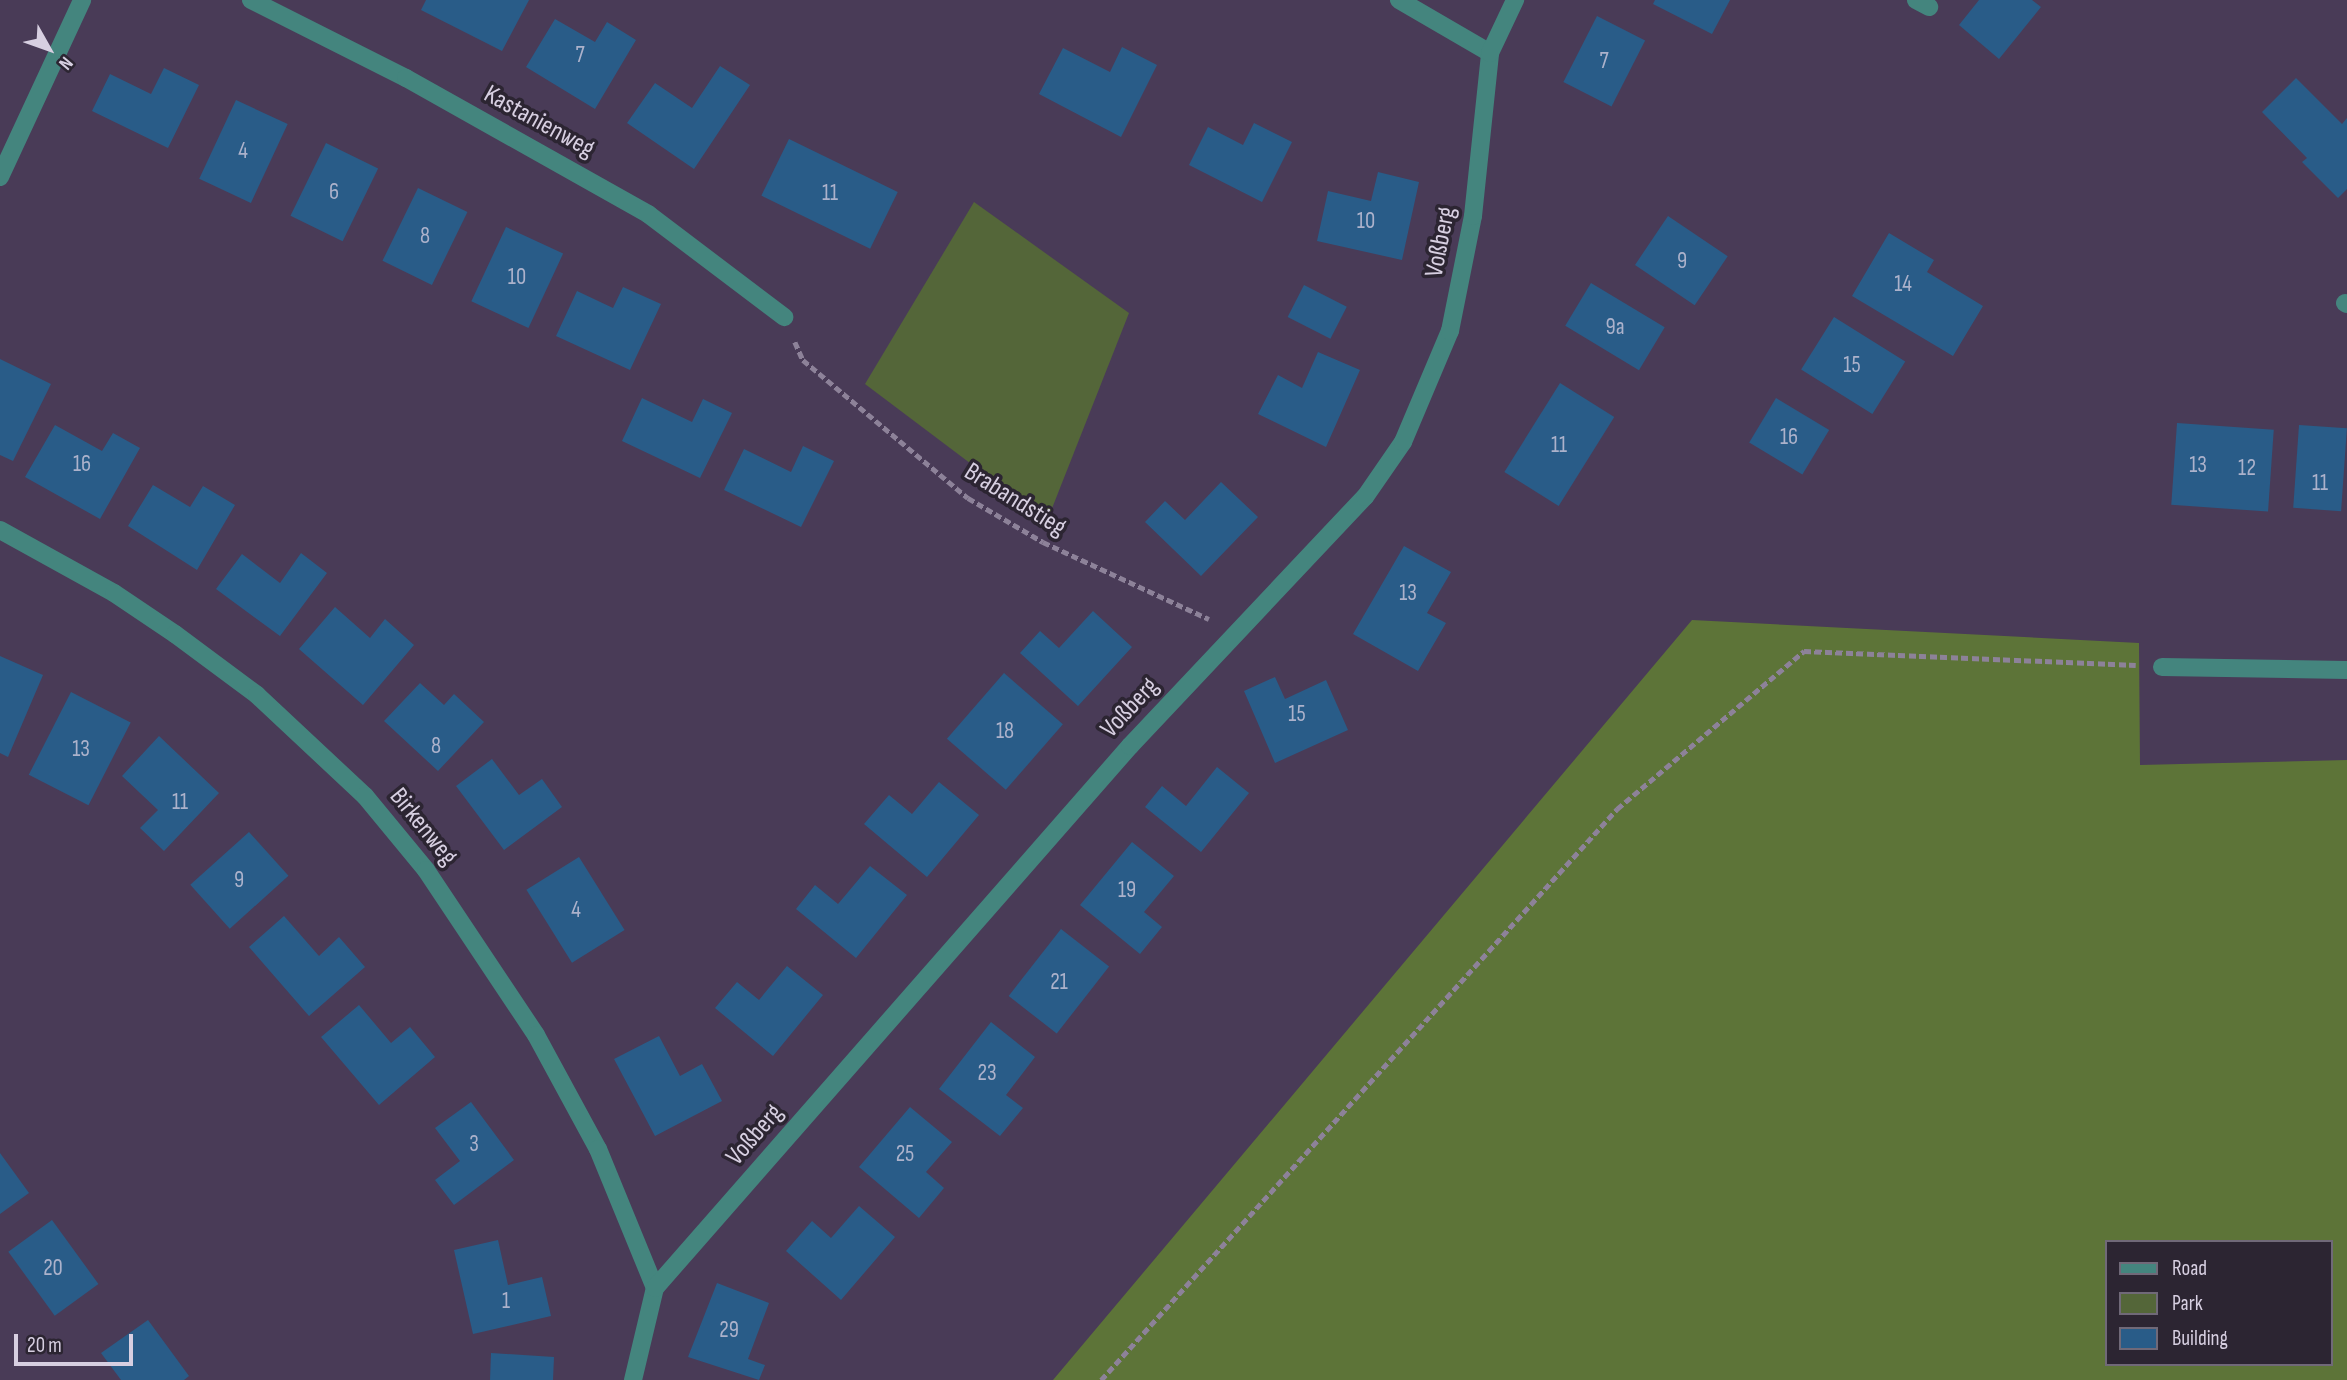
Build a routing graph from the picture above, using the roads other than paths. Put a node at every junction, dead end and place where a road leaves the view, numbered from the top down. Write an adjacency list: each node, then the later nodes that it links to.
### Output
1 (82, 0): 6 (street)
2 (251, 0): 7 (street, Kastanienweg)
3 (1399, 0): 5 (street)
4 (1515, 0): 5 (street, Voßberg)
5 (1490, 53): 11 (street, Voßberg)
6 (0, 177)
7 (784, 317)
8 (0, 530): 11 (street, Birkenweg)
9 (2162, 667): 10 (street)
10 (2347, 670)
11 (655, 1288): 12 (street, Voßberg)
12 (633, 1380)

